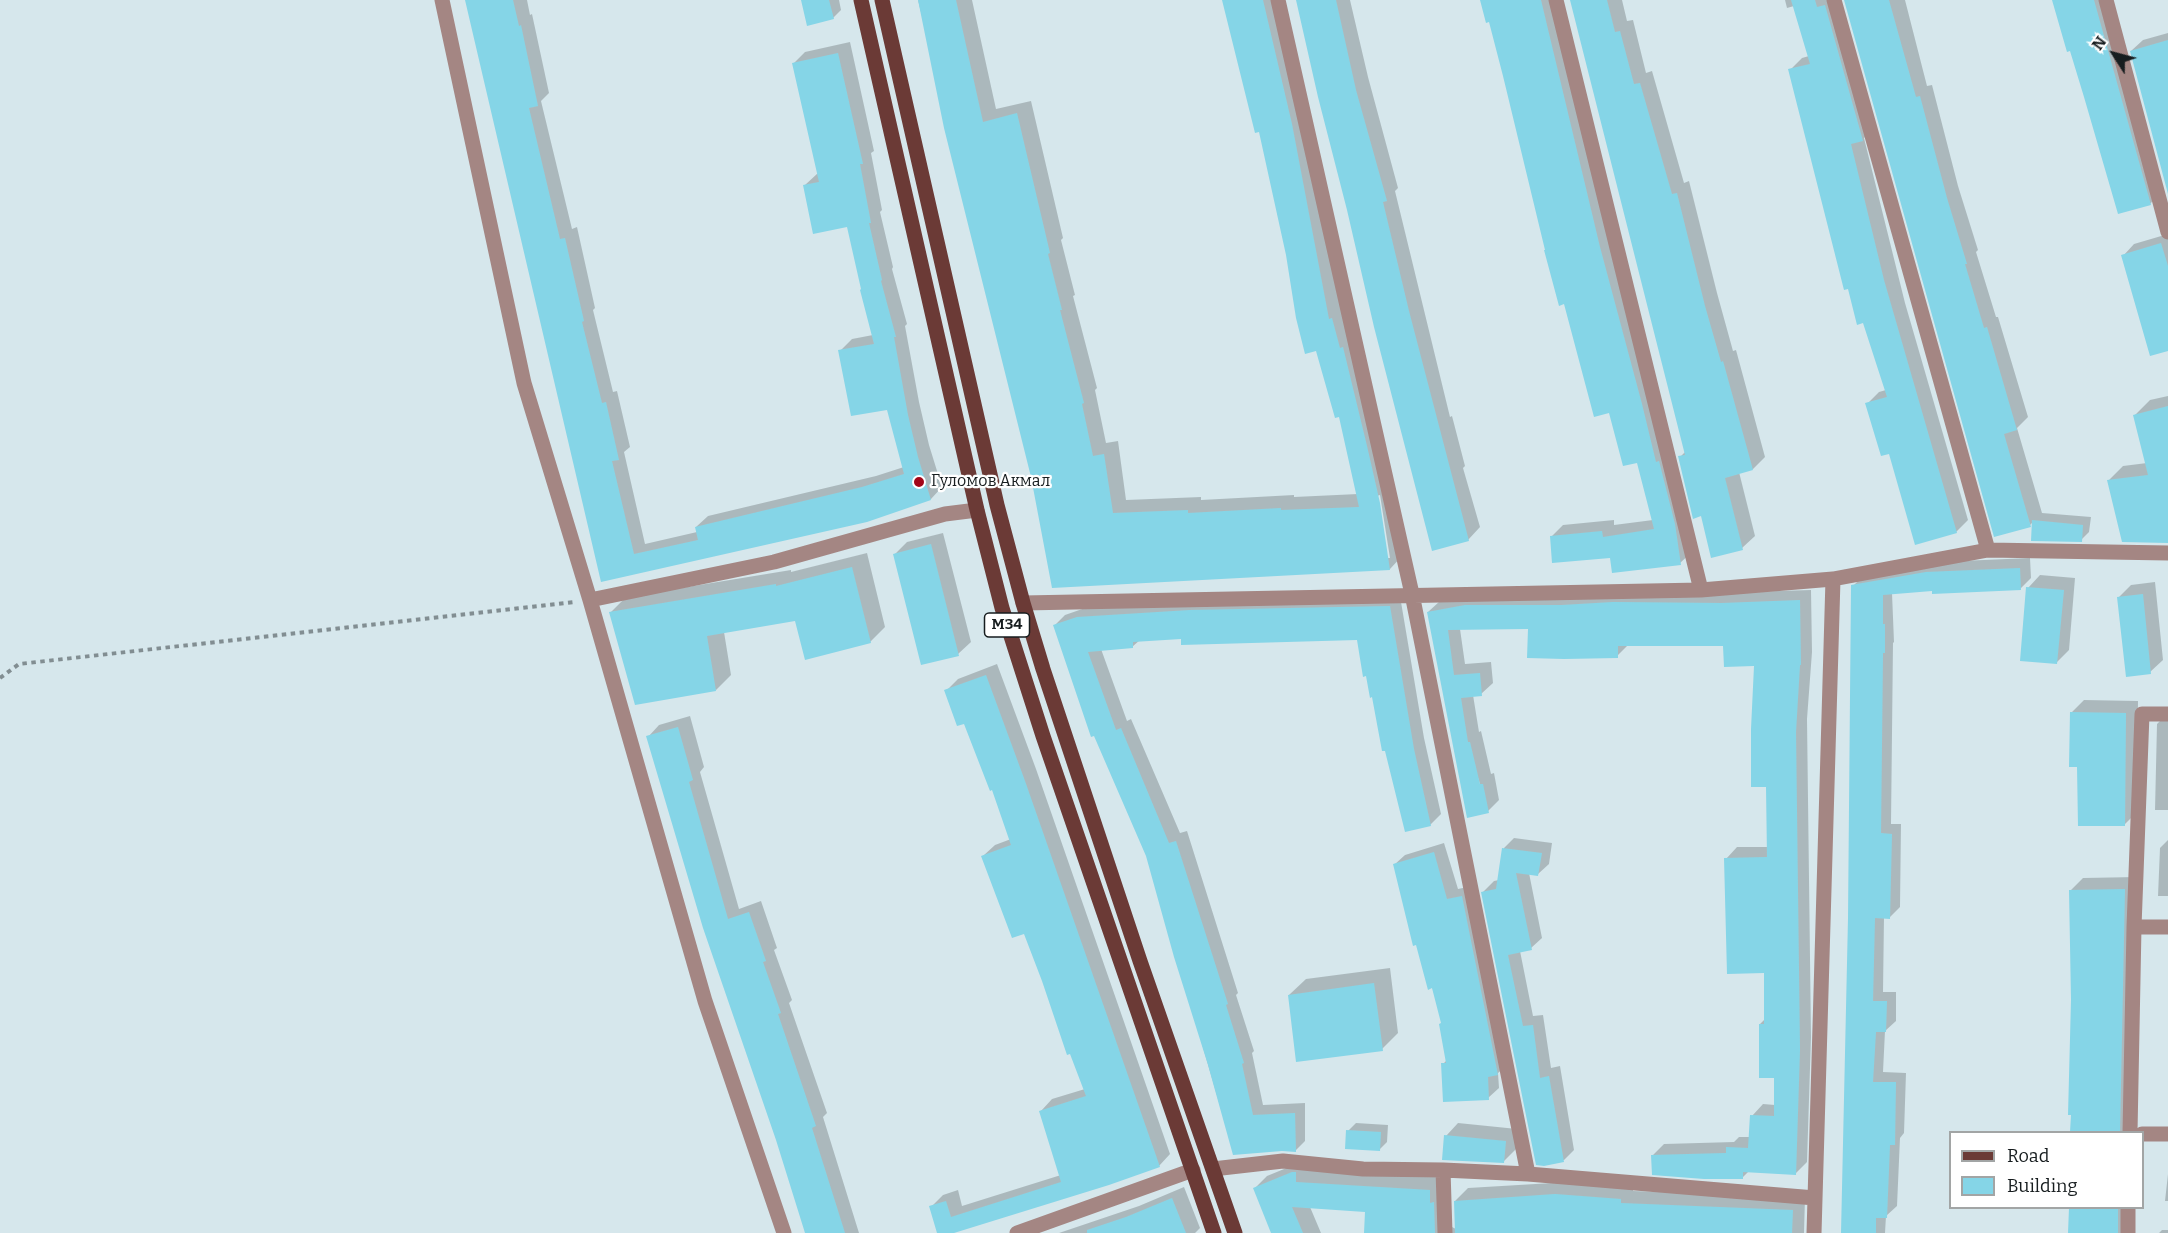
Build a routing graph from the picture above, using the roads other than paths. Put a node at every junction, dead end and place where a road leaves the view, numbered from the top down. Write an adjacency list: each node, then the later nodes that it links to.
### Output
1 (442, 0): 15 (street)
2 (861, 0): 9 (main road, M34)
3 (882, 0): 16 (main road, M34)
4 (1278, 0): 14 (street)
5 (1556, 0): 13 (street)
6 (1834, 0): 10 (street)
7 (2106, 0): 8 (street)
8 (2168, 232)
9 (977, 510): 15 (street); 24 (main road, M34)
10 (1988, 550): 11 (street); 12 (street)
11 (2168, 553)
12 (1833, 579): 13 (street); 27 (street)
13 (1701, 590): 14 (street)
14 (1412, 594): 16 (street); 26 (street)
15 (590, 600): 29 (street)
16 (1023, 603): 23 (main road, M34)
17 (2168, 714): 18 (street)
18 (2134, 927): 19 (street); 20 (street)
19 (2168, 927)
20 (2130, 1131)
21 (2144, 1134): 22 (street)
22 (2168, 1134)
23 (1213, 1169): 25 (street); 32 (main road, M34)
24 (1193, 1170): 30 (street); 31 (main road, M34)
25 (1443, 1170): 26 (street); 33 (street)
26 (1528, 1174): 27 (street)
27 (1815, 1198): 34 (street)
28 (2128, 1209): 35 (street)
29 (784, 1233)
30 (1017, 1233)
31 (1214, 1233)
32 (1235, 1233)
33 (1445, 1233)
34 (1814, 1233)
35 (2128, 1233)

